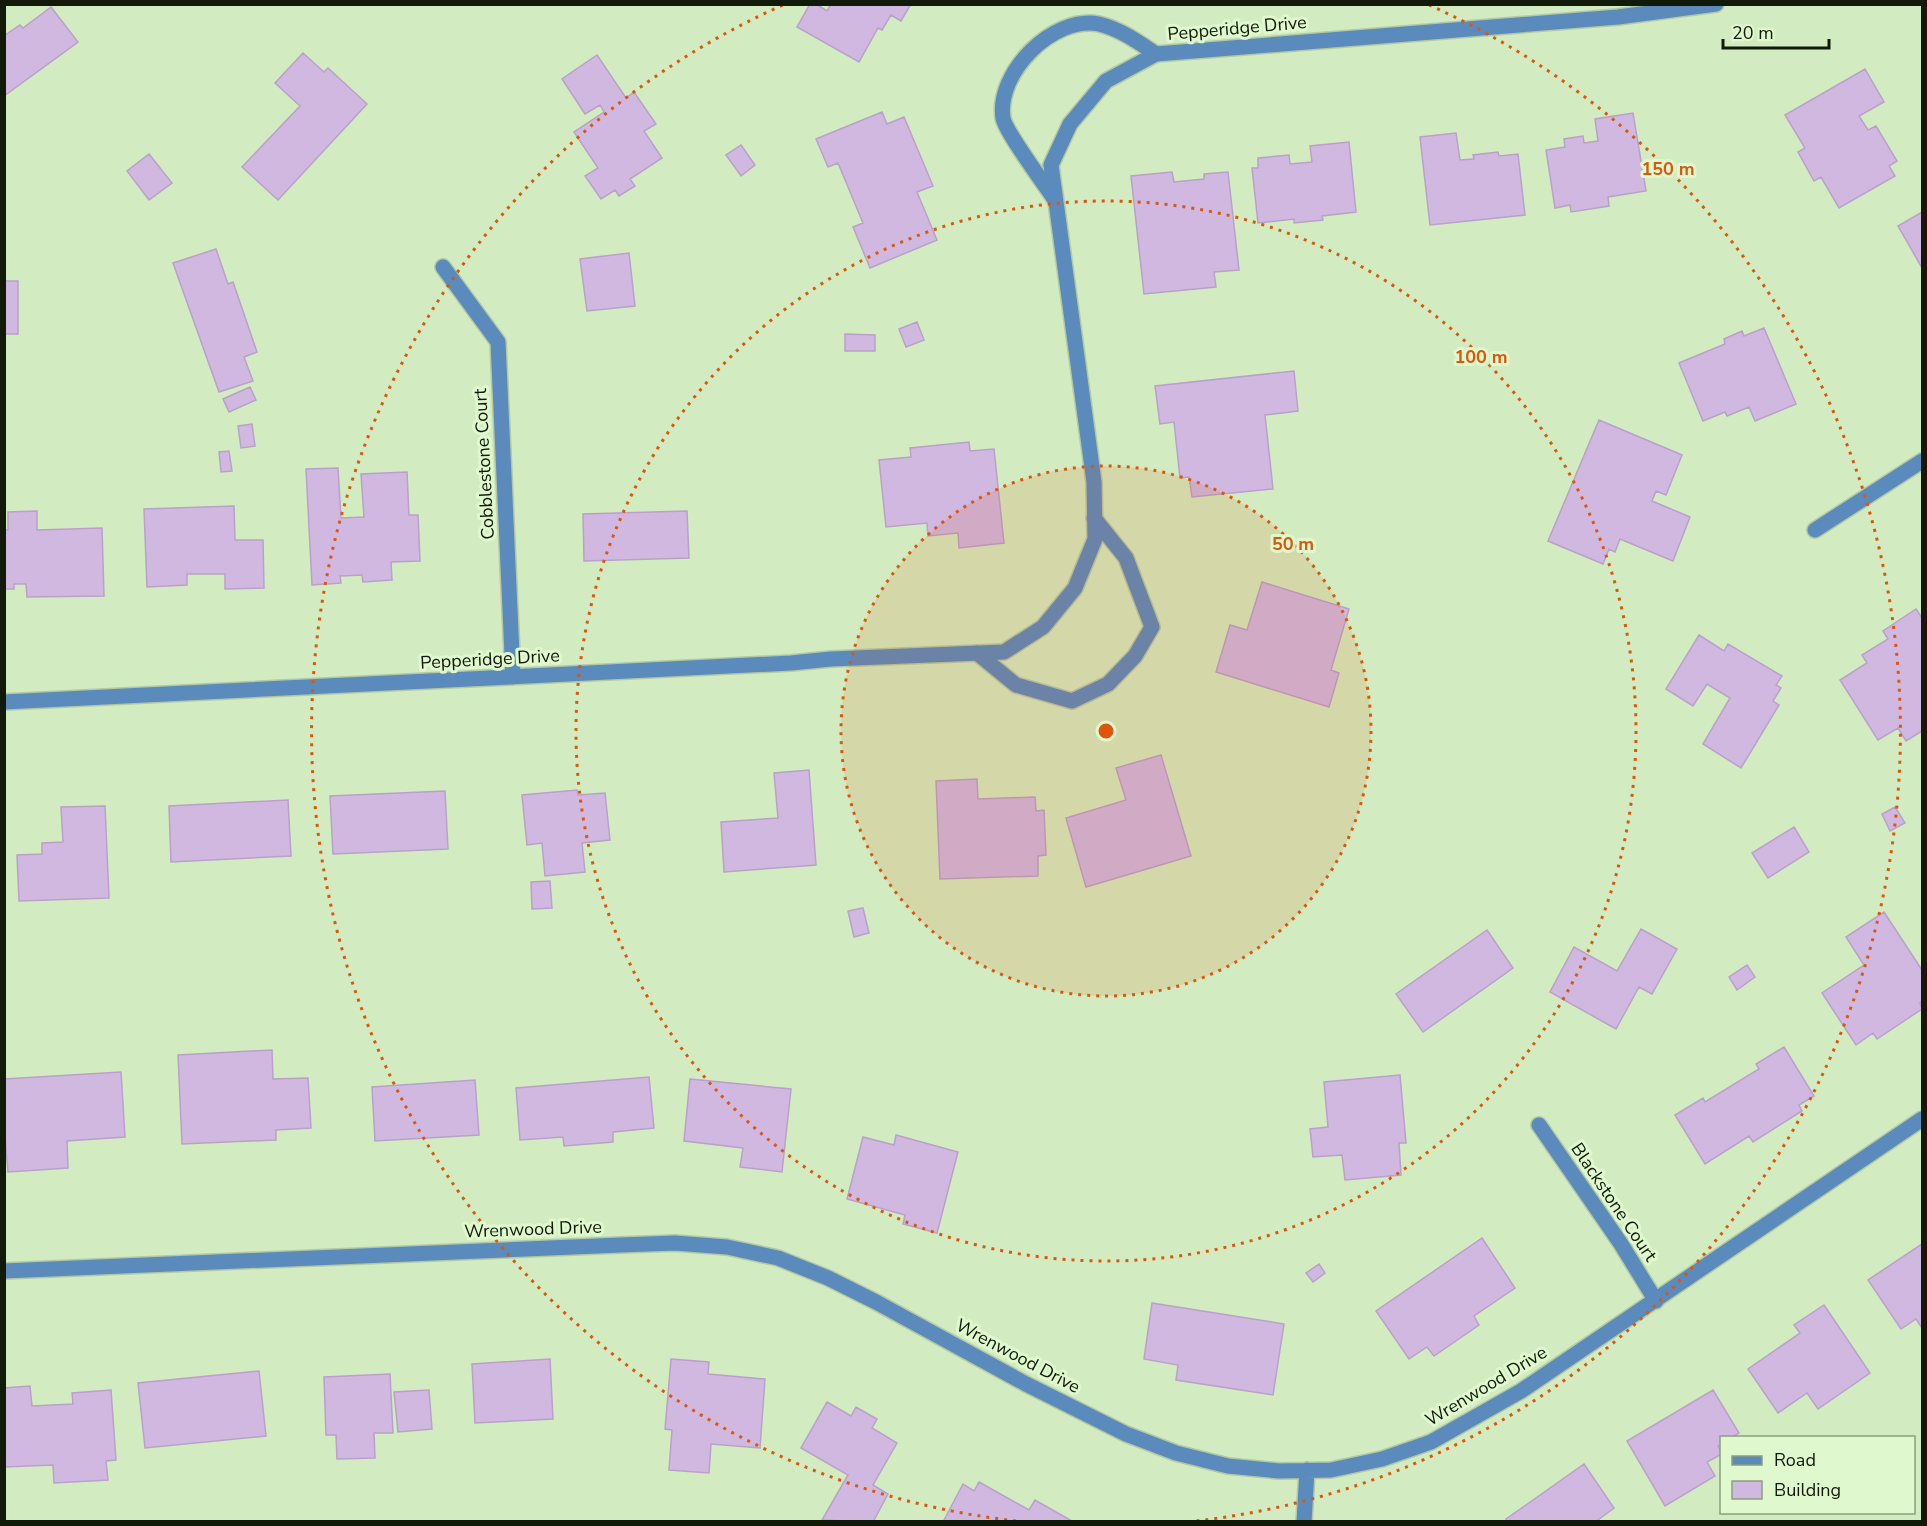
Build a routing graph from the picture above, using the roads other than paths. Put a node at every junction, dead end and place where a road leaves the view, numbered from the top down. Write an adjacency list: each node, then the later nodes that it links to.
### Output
1 (1716, 4): 2 (street, Pepperidge Drive)
2 (1156, 54): 3 (street, Pepperidge Drive); 3 (street, Pepperidge Drive)
3 (1055, 200): 6 (street, Pepperidge Drive)
4 (443, 267): 9 (street, Cobblestone Court)
5 (1923, 460): 7 (street)
6 (1094, 518): 8 (street, Pepperidge Drive); 8 (street)
7 (1815, 530)
8 (977, 653): 9 (street, Pepperidge Drive)
9 (513, 677): 10 (street, Pepperidge Drive)
10 (4, 702)
11 (1923, 1119): 14 (street, Wrenwood Drive)
12 (1539, 1125): 14 (street, Blackstone Court)
13 (4, 1271): 15 (street, Wrenwood Drive)
14 (1656, 1301): 15 (street, Wrenwood Drive)
15 (1307, 1470): 16 (street)
16 (1304, 1521)

